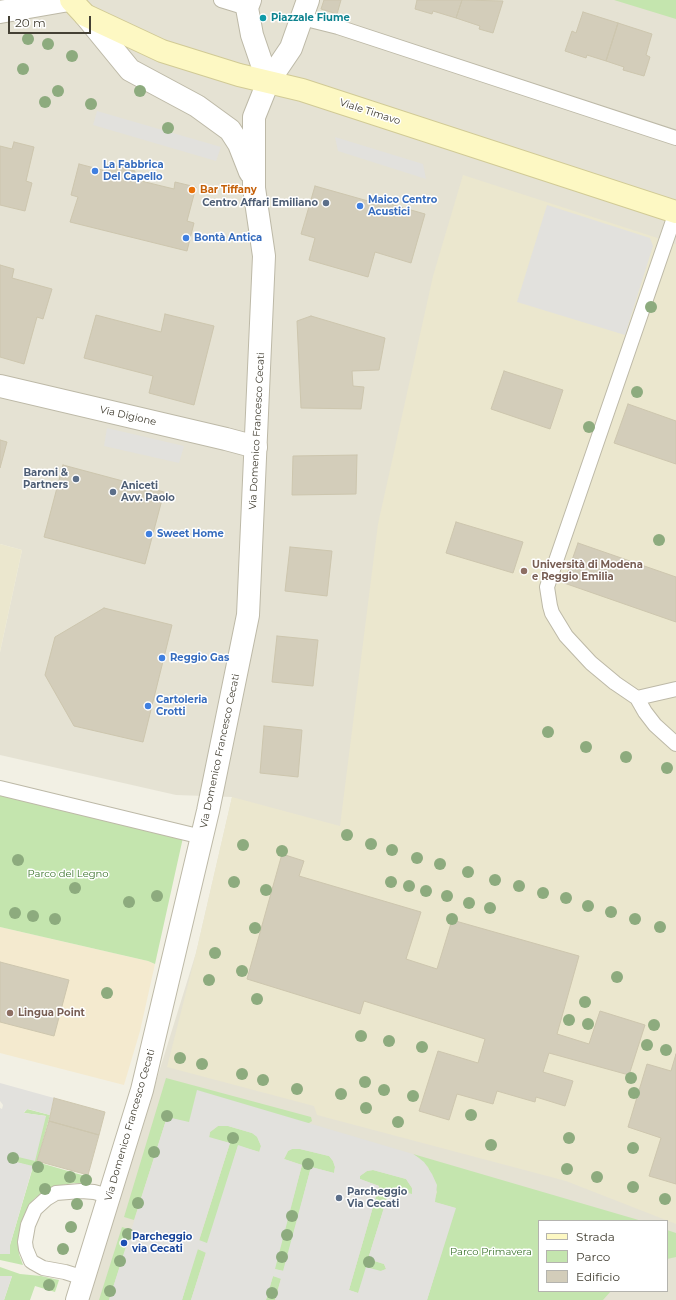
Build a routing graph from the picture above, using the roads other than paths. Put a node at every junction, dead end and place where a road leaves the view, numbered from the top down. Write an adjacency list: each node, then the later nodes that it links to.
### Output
1 (221, 0): 2 (lane)
2 (248, 4): 6 (street)
3 (75, 5): 5 (street); 6 (main road, Viale Timavo); 8 (street)
4 (305, 9): 6 (street); 7 (lane)
5 (0, 12)
6 (268, 82): 8 (street, Via Domenico Francesco Cecati); 9 (main road, Viale Timavo)
7 (676, 138)
8 (254, 188): 11 (street, Via Domenico Francesco Cecati)
9 (676, 212): 13 (lane)
10 (0, 386): 11 (street, Via Digione)
11 (256, 447): 16 (street, Via Domenico Francesco Cecati)
12 (676, 689): 13 (lane)
13 (637, 698): 14 (lane)
14 (676, 744)
15 (0, 788): 16 (lane)
16 (202, 837): 17 (street, Via Domenico Francesco Cecati)
17 (109, 1196): 18 (street, Via Domenico Francesco Cecati); 18 (lane)
18 (84, 1278): 19 (street, Via Domenico Francesco Cecati)
19 (77, 1300)

